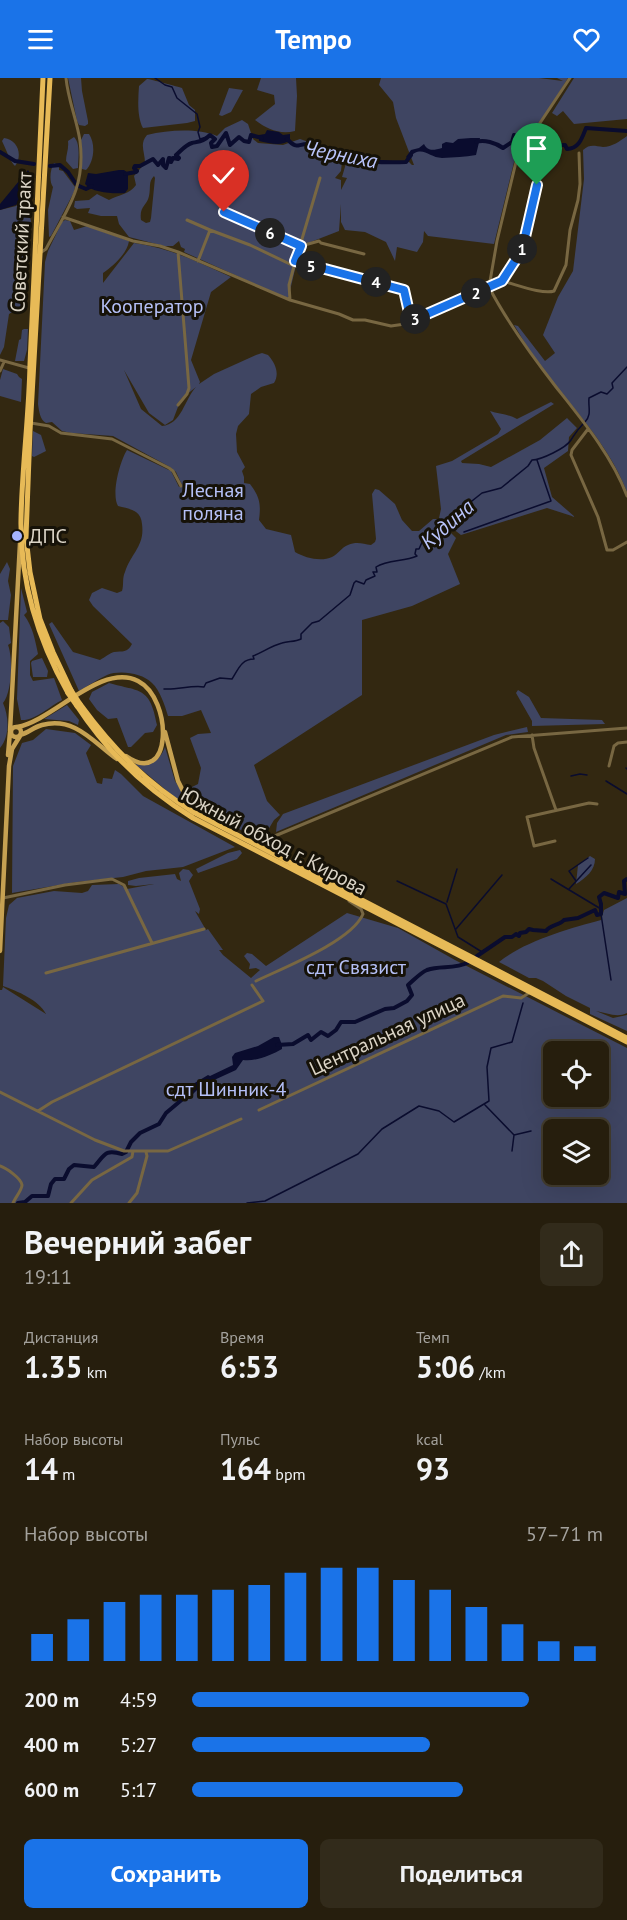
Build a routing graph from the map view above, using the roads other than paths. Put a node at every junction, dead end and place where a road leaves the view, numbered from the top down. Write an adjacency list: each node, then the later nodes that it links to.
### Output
1 (44, 78): 23 (highway, Советский тракт)
2 (50, 78): 14 (highway, Советский тракт)
3 (66, 78): 9 (street)
4 (570, 78): 19 (street)
5 (579, 153): 18 (street)
6 (543, 161): 18 (street)
7 (320, 178): 12 (street)
8 (209, 192): 12 (street)
9 (63, 217): 13 (street); 14 (street)
10 (187, 220): 11 (street)
11 (210, 230): 16 (street); 17 (street)
12 (301, 246): 15 (street); 17 (street)
13 (178, 252): 16 (street); 25 (street)
14 (40, 253): 26 (highway, Советский тракт)
15 (364, 254)
16 (198, 261): 20 (street)
17 (294, 264): 20 (street); 21 (street)
18 (502, 281): 19 (street)
19 (489, 287): 21 (street); 27 (street)
20 (290, 300): 21 (street)
21 (411, 321)
22 (2, 361): 23 (street); 24 (street)
23 (30, 368): 30 (highway, Советский тракт)
24 (0, 371)
25 (178, 405)
26 (31, 423): 28 (street); 30 (highway, Советский тракт)
27 (588, 429): 29 (street); 31 (street)
28 (181, 486)
29 (627, 496)
30 (24, 520): 32 (highway, Южный обход г. Кирова, bridge); 37 (main road, Советский тракт)
31 (627, 542)
32 (78, 705): 41 (highway, Южный обход г. Кирова); 42 (highway, Южный обход г. Кирова)
33 (36, 721): 34 (main road); 35 (main road); 38 (main road)
34 (16, 727): 37 (main road); 38 (main road)
35 (163, 727): 41 (main road); 47 (main road)
36 (627, 728): 39 (street)
37 (10, 732): 38 (main road); 43 (main road, Советский тракт)
38 (20, 735): 42 (main road); 43 (main road)
39 (532, 735): 46 (street); 49 (street)
40 (627, 742): 44 (street)
41 (116, 750): 47 (highway, Южный обход г. Кирова)
42 (121, 762): 51 (highway, Южный обход г. Кирова)
43 (9, 766): 50 (main road, Советский тракт)
44 (609, 766)
45 (597, 804): 46 (street)
46 (556, 810): 48 (street)
47 (211, 822): 49 (highway, Южный обход г. Кирова)
48 (555, 841)
49 (260, 848): 59 (highway, Южный обход г. Кирова)
50 (2, 899): 53 (street); 54 (main road, Советский тракт)
51 (349, 899): 56 (street); 58 (highway, Южный обход г. Кирова)
52 (204, 929): 53 (street)
53 (152, 943): 55 (street)
54 (0, 951)
55 (46, 973)
56 (256, 981)
57 (252, 985): 63 (street)
58 (529, 993): 60 (highway, Южный обход г. Кирова); 62 (street, Центральная улица)
59 (627, 1038)
60 (627, 1042)
61 (0, 1092): 63 (street)
62 (259, 1110)
63 (38, 1111): 65 (street)
64 (241, 1119): 66 (street)
65 (133, 1152): 66 (street); 69 (street)
66 (146, 1152): 70 (street)
67 (0, 1166): 68 (street)
68 (13, 1203)
69 (71, 1203)
70 (129, 1203)

